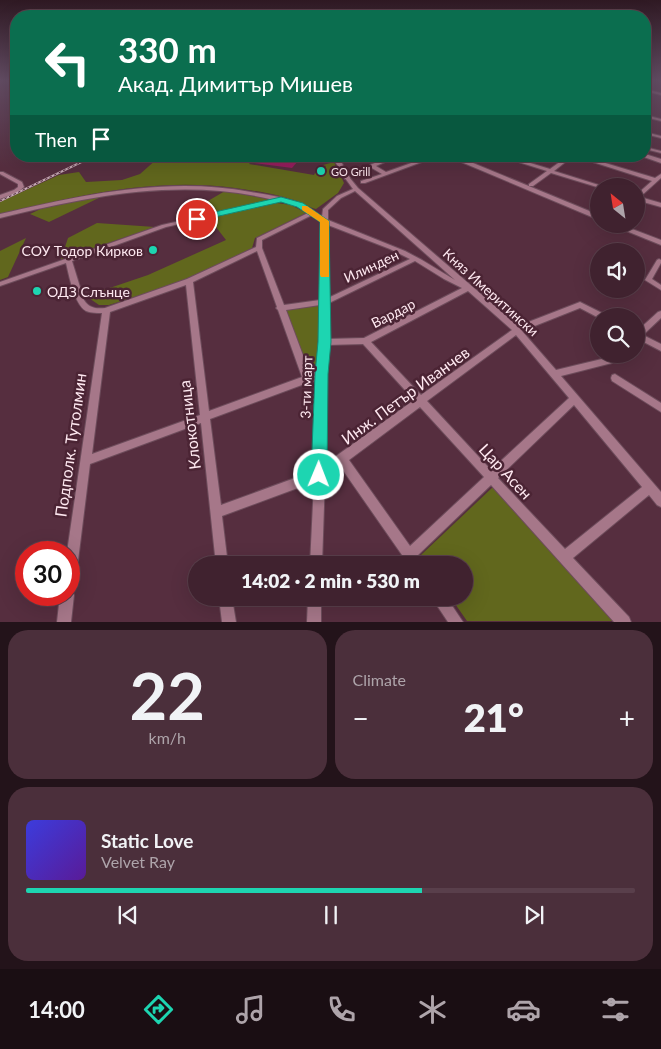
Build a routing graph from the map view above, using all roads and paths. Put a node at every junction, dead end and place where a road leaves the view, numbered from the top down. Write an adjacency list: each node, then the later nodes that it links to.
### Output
1 (338, 162): 12 (street, Княз Имеритински)
2 (382, 162): 10 (street)
3 (419, 162): 10 (street)
4 (469, 162): 26 (street)
5 (519, 162): 8 (street)
6 (563, 162): 8 (street)
7 (596, 162): 13 (street)
8 (550, 172): 15 (street); 16 (street)
9 (1, 173): 19 (street)
10 (386, 174): 14 (street)
11 (661, 175): 13 (street)
12 (347, 178): 17 (street, Княз Имеритински); 20 (street)
13 (656, 180): 18 (street)
14 (363, 182)
15 (590, 183)
16 (531, 185)
17 (356, 189): 20 (street); 37 (street, Княз Имеритински)
18 (645, 190)
19 (0, 197)
20 (340, 197): 24 (street)
21 (281, 200): 25 (street); 27 (street); 33 (street)
22 (645, 201): 23 (street)
23 (661, 205)
24 (325, 210): 25 (street); 28 (street, 3-ти март)
25 (314, 214): 28 (street); 31 (street)
26 (590, 214)
27 (0, 216)
28 (325, 221): 32 (street); 39 (street, 3-ти март)
29 (636, 233): 30 (street)
30 (661, 243)
31 (259, 248): 35 (street); 40 (street)
32 (415, 259): 37 (street); 39 (street, Илинден)
33 (68, 260): 36 (street); 41 (street)
34 (659, 262): 38 (street)
35 (189, 282): 41 (street); 58 (street, Клокотница)
36 (0, 284)
37 (468, 288): 45 (street, Княз Имеритински); 47 (street, Вардар)
38 (661, 288)
39 (325, 302): 40 (street, Илинден); 48 (street, 3-ти март)
40 (280, 308): 53 (street)
41 (106, 310): 60 (street, Подполк. Тутолмин)
42 (590, 310): 45 (street, Инж. Петър Иванчев)
43 (661, 314): 44 (street)
44 (645, 329)
45 (517, 330): 52 (street, Княз Имеритински); 56 (street, Инж. Петър Иванчев)
46 (645, 340): 49 (street)
47 (365, 341): 48 (street, Вардар); 56 (street, Цар Асен)
48 (324, 342): 51 (street, 3-ти март)
49 (661, 348)
50 (601, 363): 52 (street)
51 (322, 374): 53 (street); 61 (street, 3-ти март)
52 (555, 374): 55 (street, Княз Имеритински)
53 (307, 378): 58 (street)
54 (615, 378): 57 (street)
55 (574, 398): 62 (street); 63 (street, Княз Имеритински)
56 (420, 402): 59 (street, Инж. Петър Иванчев); 62 (street, Цар Асен)
57 (661, 408)
58 (206, 417): 60 (street); 65 (street, Клокотница)
59 (342, 459): 61 (street, Инж. Петър Иванчев); 67 (street)
60 (86, 462): 66 (street, Подполк. Тутолмин)
61 (319, 475): 65 (street, Инж. Петър Иванчев); 69 (street, 3-ти март)
62 (490, 478): 67 (street); 70 (street, Цар Асен)
63 (650, 487): 64 (street, Княз Имеритински); 70 (street)
64 (661, 501)
65 (216, 512): 68 (street, Клокотница)
66 (75, 541)
67 (409, 555)
68 (221, 556)
69 (316, 556)
70 (564, 558): 79 (street, Цар Асен)
71 (66, 606): 75 (street)
72 (227, 606): 76 (street)
73 (314, 606): 77 (street)
74 (445, 606): 78 (street)
75 (64, 622)
76 (229, 622)
77 (314, 622)
78 (456, 622)
79 (624, 622)

